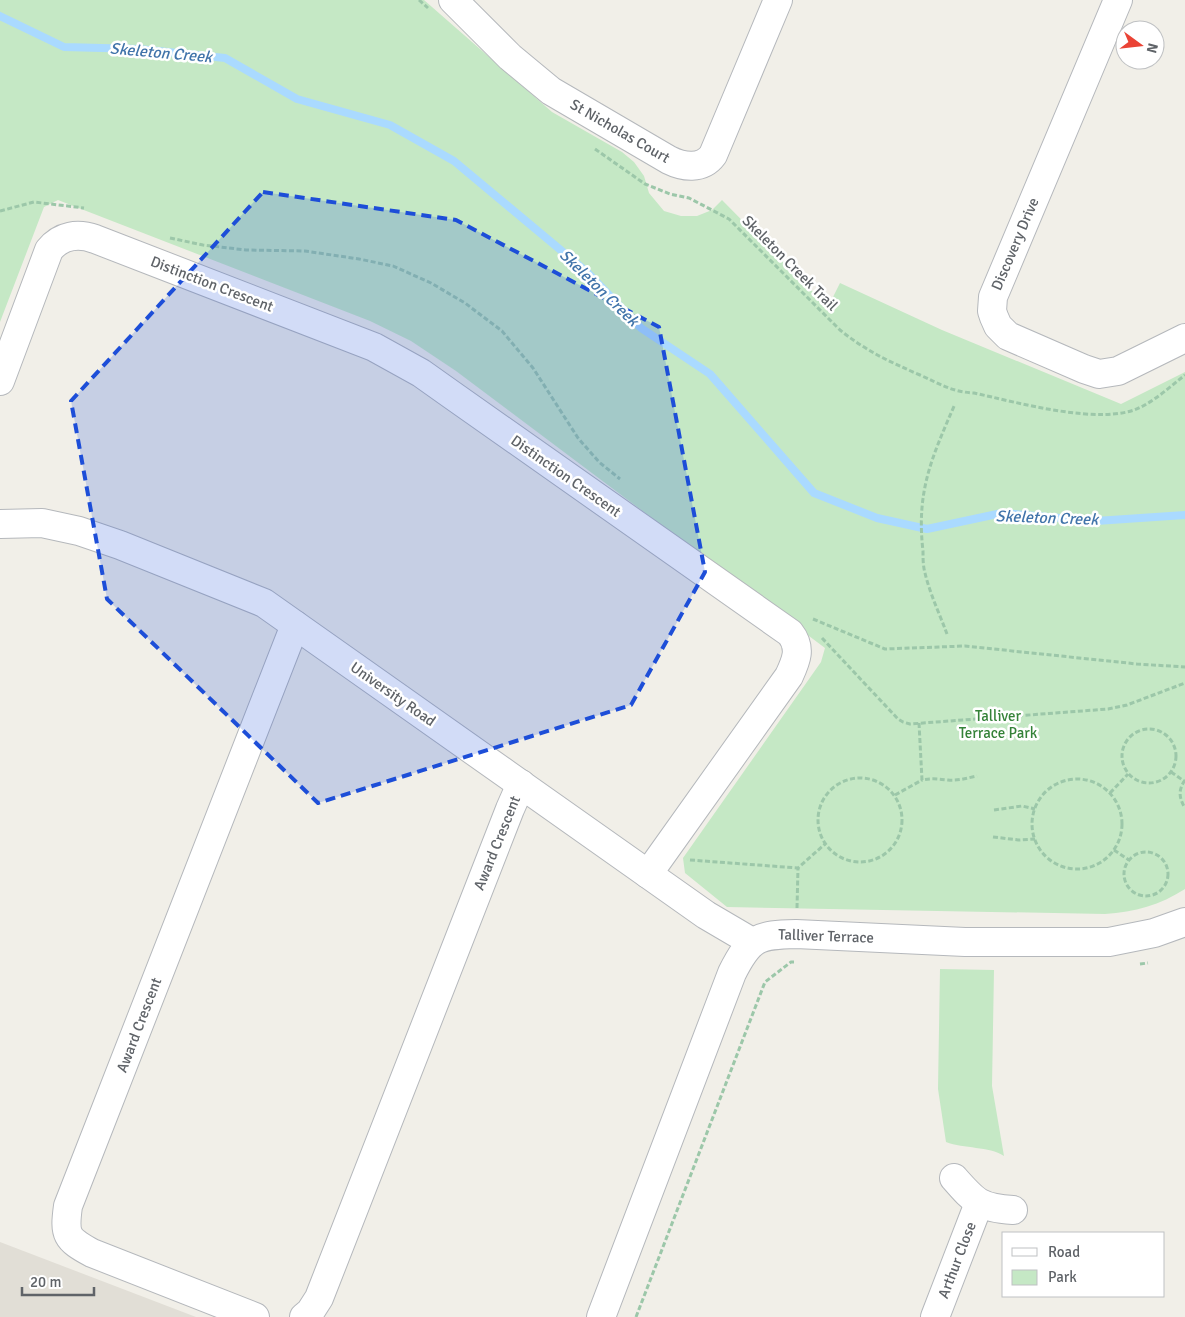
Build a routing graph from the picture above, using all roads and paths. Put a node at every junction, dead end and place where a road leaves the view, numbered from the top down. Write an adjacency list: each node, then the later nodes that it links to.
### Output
1 (419, 0): 4 (path)
2 (778, 0): 4 (street, St Nicholas Court)
3 (1118, 0): 9 (street, Discovery Drive)
4 (443, 6)
5 (590, 146): 10 (path, Skeleton Creek Trail)
6 (86, 209): 7 (path)
7 (0, 211)
8 (167, 238): 13 (path)
9 (1185, 338)
10 (1185, 375)
11 (0, 381): 36 (street, Distinction Crescent)
12 (955, 404): 17 (path)
13 (622, 481)
14 (0, 524): 16 (street, University Road)
15 (806, 616): 19 (path)
16 (295, 625): 27 (street, University Road); 48 (street, Award Crescent)
17 (947, 634)
18 (820, 637): 21 (path)
19 (1185, 667)
20 (1185, 683): 21 (path)
21 (919, 723): 25 (path)
22 (1171, 772): 23 (path); 23 (path); 26 (path)
23 (1128, 774): 28 (path)
24 (977, 776): 25 (path)
25 (922, 780): 29 (path)
26 (1184, 781): 30 (path)
27 (521, 784): 39 (street, University Road); 49 (street, Award Crescent)
28 (1110, 793): 31 (path); 37 (path)
29 (895, 795): 35 (path); 35 (path)
30 (1185, 808)
31 (1035, 809): 32 (path); 34 (path)
32 (994, 810)
33 (993, 837): 34 (path)
34 (1035, 839): 37 (path)
35 (825, 844): 36 (path)
36 (667, 848): 39 (street, Distinction Crescent)
37 (1114, 850): 38 (path)
38 (1129, 860): 38 (path)
39 (648, 874): 41 (street, University Road)
40 (1185, 922): 41 (street, Talliver Terrace)
41 (752, 942): 50 (street)
42 (799, 961): 51 (path)
43 (1148, 964): 44 (path)
44 (1132, 965)
45 (954, 1178): 46 (street, Arthur Close)
46 (978, 1203): 47 (street, Arthur Close); 52 (street, Arthur Close)
47 (1013, 1210)
48 (256, 1317)
49 (304, 1317)
50 (601, 1317)
51 (636, 1317)
52 (935, 1317)

